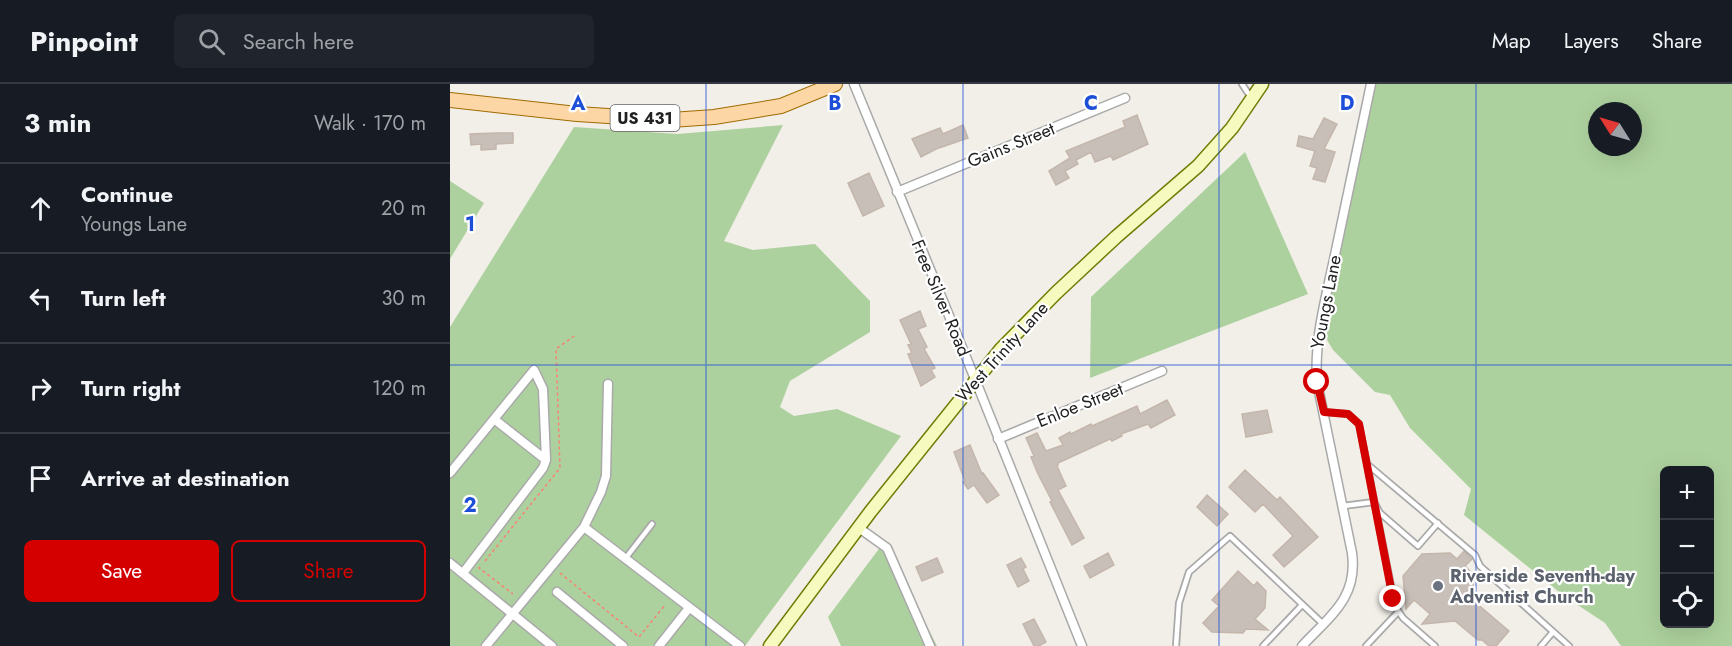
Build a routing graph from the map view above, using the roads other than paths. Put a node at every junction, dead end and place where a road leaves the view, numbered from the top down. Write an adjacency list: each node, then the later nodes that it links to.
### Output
1 (835, 84): 8 (main road, US 431)
2 (854, 84): 9 (street, Free Silver Road)
3 (1242, 84): 7 (lane)
4 (1262, 84): 7 (main road, West Trinity Lane)
5 (1371, 84): 13 (street, Youngs Lane)
6 (1125, 98): 9 (street, Gains Street)
7 (1252, 98): 11 (main road, West Trinity Lane)
8 (450, 100)
9 (897, 192): 11 (street, Free Silver Road)
10 (1162, 371): 15 (street, Enloe Street)
11 (975, 379): 15 (street, Free Silver Road); 24 (main road, West Trinity Lane)
12 (608, 384): 23 (street)
13 (1324, 412): 17 (lane); 20 (street, Youngs Lane)
14 (494, 419): 16 (street); 16 (street); 18 (street)
15 (998, 439): 42 (street, Free Silver Road)
16 (546, 460): 27 (street)
17 (1367, 464): 19 (lane); 21 (lane)
18 (450, 473)
19 (1374, 502): 20 (lane); 21 (lane); 31 (lane)
20 (1343, 506): 33 (street, Youngs Lane)
21 (1438, 523): 34 (lane)
22 (652, 524): 25 (lane)
23 (584, 527): 25 (street); 32 (street)
24 (859, 528): 40 (main road, West Trinity Lane); 41 (street)
25 (625, 559): 30 (street)
26 (450, 563): 27 (street)
27 (463, 573): 32 (street)
28 (557, 592): 37 (street)
29 (1302, 605): 33 (lane); 43 (lane); 44 (lane)
30 (689, 608): 38 (street); 39 (street)
31 (1398, 612): 46 (lane); 47 (lane)
32 (513, 613): 35 (street); 36 (street)
33 (1323, 624): 45 (street, Youngs Lane)
34 (1554, 632): 48 (lane); 49 (lane)
35 (486, 646)
36 (552, 646)
37 (623, 646)
38 (659, 646)
39 (740, 646)
40 (770, 646)
41 (930, 646)
42 (1082, 646)
43 (1176, 646)
44 (1263, 646)
45 (1302, 646)
46 (1366, 646)
47 (1435, 646)
48 (1541, 646)
49 (1569, 646)

